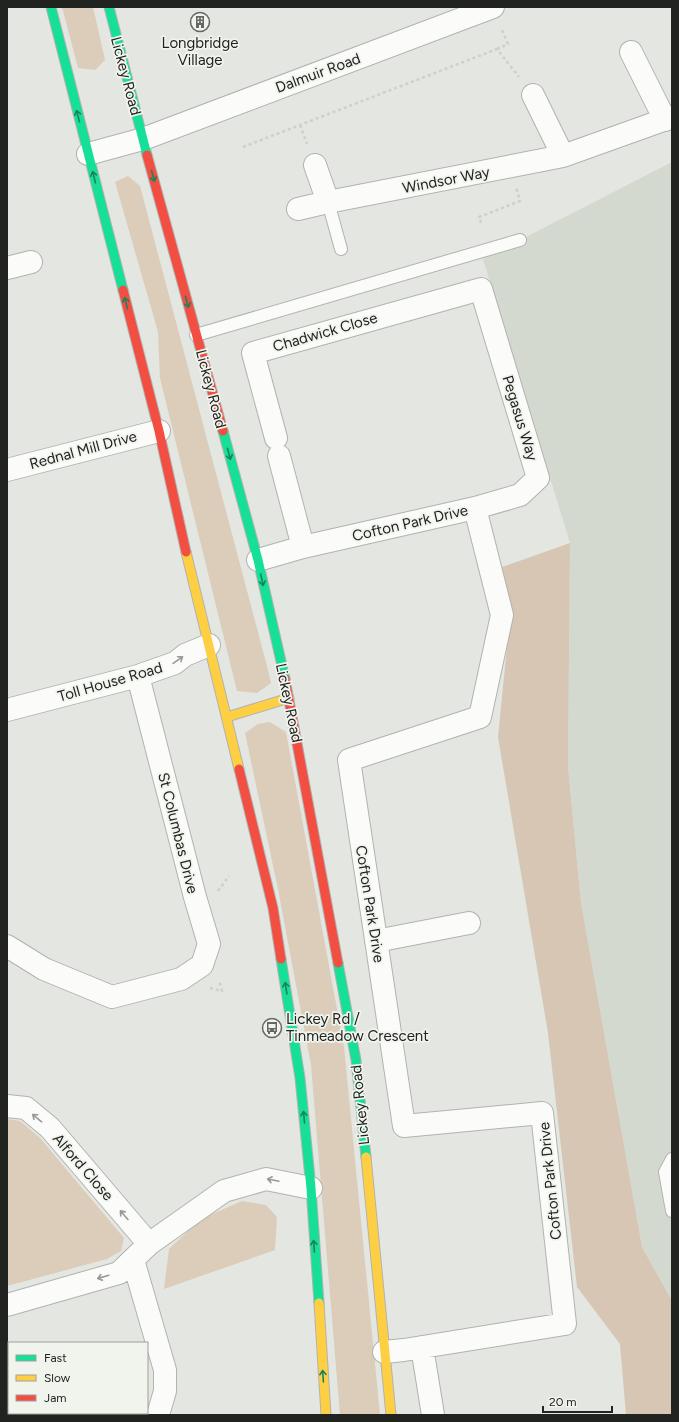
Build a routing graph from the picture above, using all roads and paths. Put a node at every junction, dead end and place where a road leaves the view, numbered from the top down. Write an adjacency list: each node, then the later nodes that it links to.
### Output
1 (51, 7): 10 (main road, one-way to 1)
2 (109, 7): 8 (main road, Lickey Road)
3 (492, 8): 4 (path); 8 (street, Dalmuir Road)
4 (497, 49): 6 (path); 9 (path)
5 (631, 52): 7 (street, Windsor Way)
6 (532, 95): 11 (street)
7 (668, 119): 11 (street, Windsor Way)
8 (143, 139): 10 (street, Dalmuir Road); 22 (main road, Lickey Road, one-way to 22)
9 (243, 147)
10 (88, 154): 23 (main road, one-way to 10)
11 (563, 156): 13 (street, Windsor Way)
12 (315, 165): 14 (street)
13 (512, 167): 14 (street, Windsor Way); 16 (path)
14 (328, 202): 15 (street, Windsor Way); 18 (lane)
15 (298, 209)
16 (480, 223)
17 (520, 240): 22 (lane)
18 (341, 248)
19 (31, 262): 20 (street)
20 (7, 268)
21 (481, 289): 25 (street, Pegasus Way); 26 (street, Chadwick Close)
22 (196, 335): 27 (main road, Lickey Road, one-way to 27)
23 (158, 431): 24 (street, Rednal Mill Drive); 28 (main road)
24 (7, 470)
25 (475, 508): 26 (street, Cofton Park Drive); 34 (street, Cofton Park Drive)
26 (302, 547): 27 (street, Cofton Park Drive)
27 (258, 560): 30 (main road, Lickey Road, one-way to 30)
28 (210, 645): 29 (street, Toll House Road, one-way to 28); 32 (main road)
29 (138, 676): 31 (street, Toll House Road); 35 (street, St Columbas Drive)
30 (289, 698): 32 (main road); 44 (main road, Lickey Road)
31 (7, 710)
32 (228, 717): 38 (main road, one-way to 32)
33 (469, 923): 34 (street)
34 (376, 941): 43 (street, Cofton Park Drive)
35 (7, 946)
36 (7, 1106): 40 (street, Alford Close, one-way to 36)
37 (672, 1159): 39 (lane)
38 (311, 1188): 40 (street, one-way to 40); 46 (main road, one-way to 38)
39 (672, 1211)
40 (149, 1244): 41 (street)
41 (133, 1260): 42 (street, one-way to 42); 45 (street)
42 (7, 1305)
43 (422, 1348): 44 (street, Cofton Park Drive); 48 (street)
44 (384, 1352): 47 (main road, Lickey Road)
45 (158, 1415)
46 (326, 1415)
47 (392, 1415)
48 (433, 1415)

